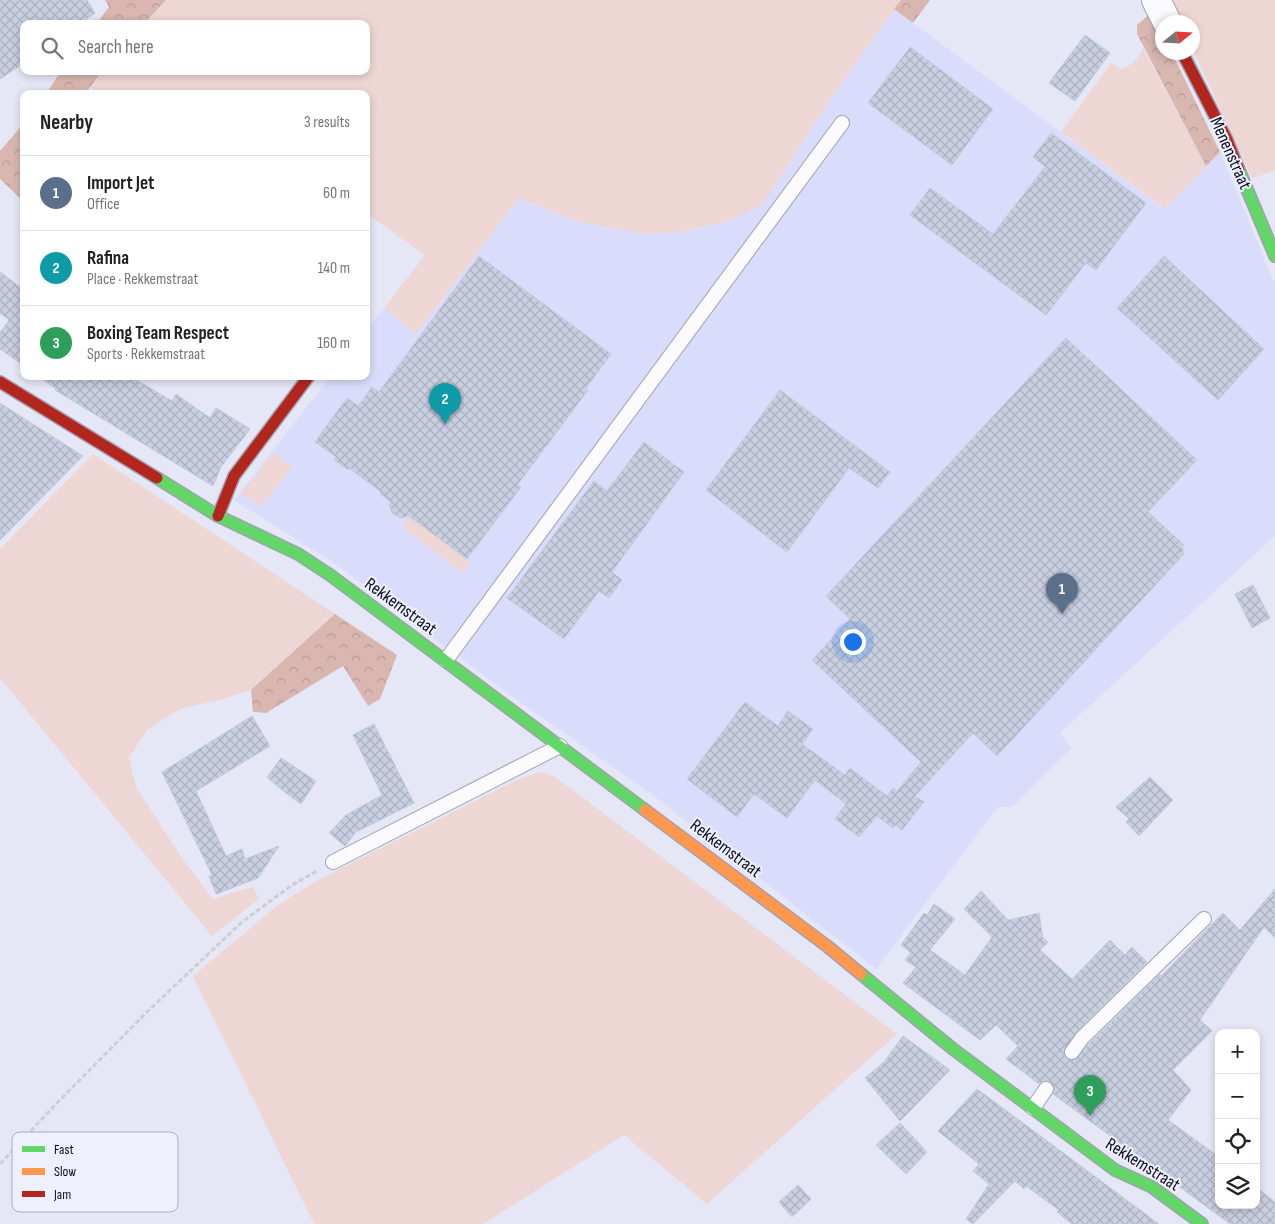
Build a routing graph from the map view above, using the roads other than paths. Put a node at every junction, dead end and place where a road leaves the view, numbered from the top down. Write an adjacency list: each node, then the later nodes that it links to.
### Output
1 (1156, 0): 2 (street)
2 (1164, 15)
3 (1186, 60): 5 (street, Menenstraat)
4 (842, 123): 9 (lane)
5 (1275, 256)
6 (306, 380): 8 (street)
7 (0, 382): 8 (street, Rekkemstraat)
8 (218, 516): 9 (street, Rekkemstraat)
9 (446, 660): 10 (street, Rekkemstraat)
10 (560, 746): 11 (lane); 15 (street, Rekkemstraat)
11 (333, 862)
12 (1204, 920): 13 (lane)
13 (1072, 1052)
14 (1046, 1089): 15 (lane)
15 (1033, 1108): 16 (street, Rekkemstraat)
16 (1202, 1224)

